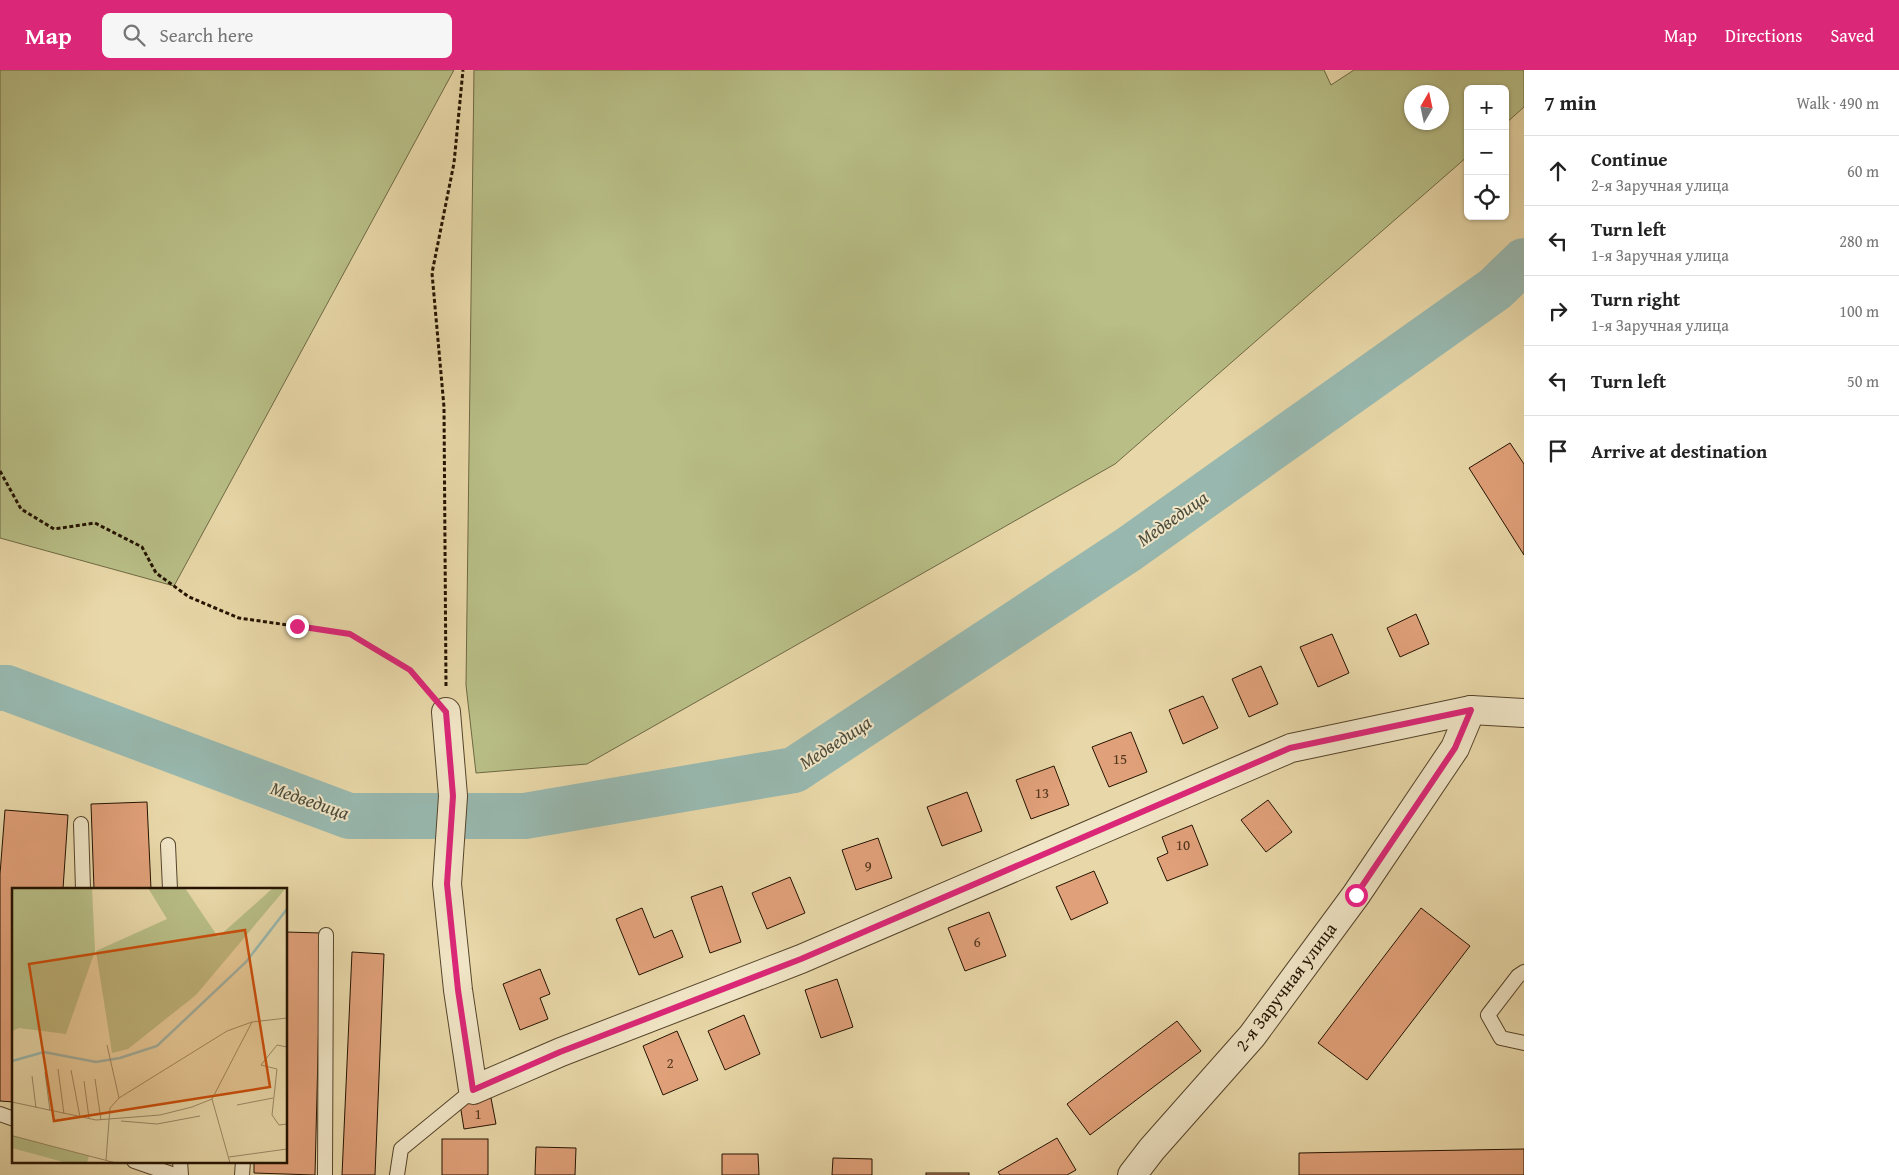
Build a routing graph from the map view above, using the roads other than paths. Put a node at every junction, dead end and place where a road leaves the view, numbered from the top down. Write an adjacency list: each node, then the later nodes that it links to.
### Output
1 (1471, 710): 3 (street); 11 (street); 22 (street, 2-я Заручная улица)
2 (446, 712): 11 (street)
3 (1524, 713)
4 (81, 824): 6 (lane)
5 (168, 845): 7 (lane)
6 (83, 888)
7 (170, 888)
8 (326, 934): 20 (lane)
9 (1524, 972): 10 (lane)
10 (1524, 1043)
11 (473, 1090): 21 (lane)
12 (0, 1114): 13 (lane)
13 (12, 1119)
14 (137, 1162): 17 (lane)
15 (180, 1162): 18 (lane)
16 (242, 1162): 19 (lane)
17 (175, 1175)
18 (181, 1175)
19 (242, 1175)
20 (325, 1175)
21 (397, 1175)
22 (1132, 1175)

